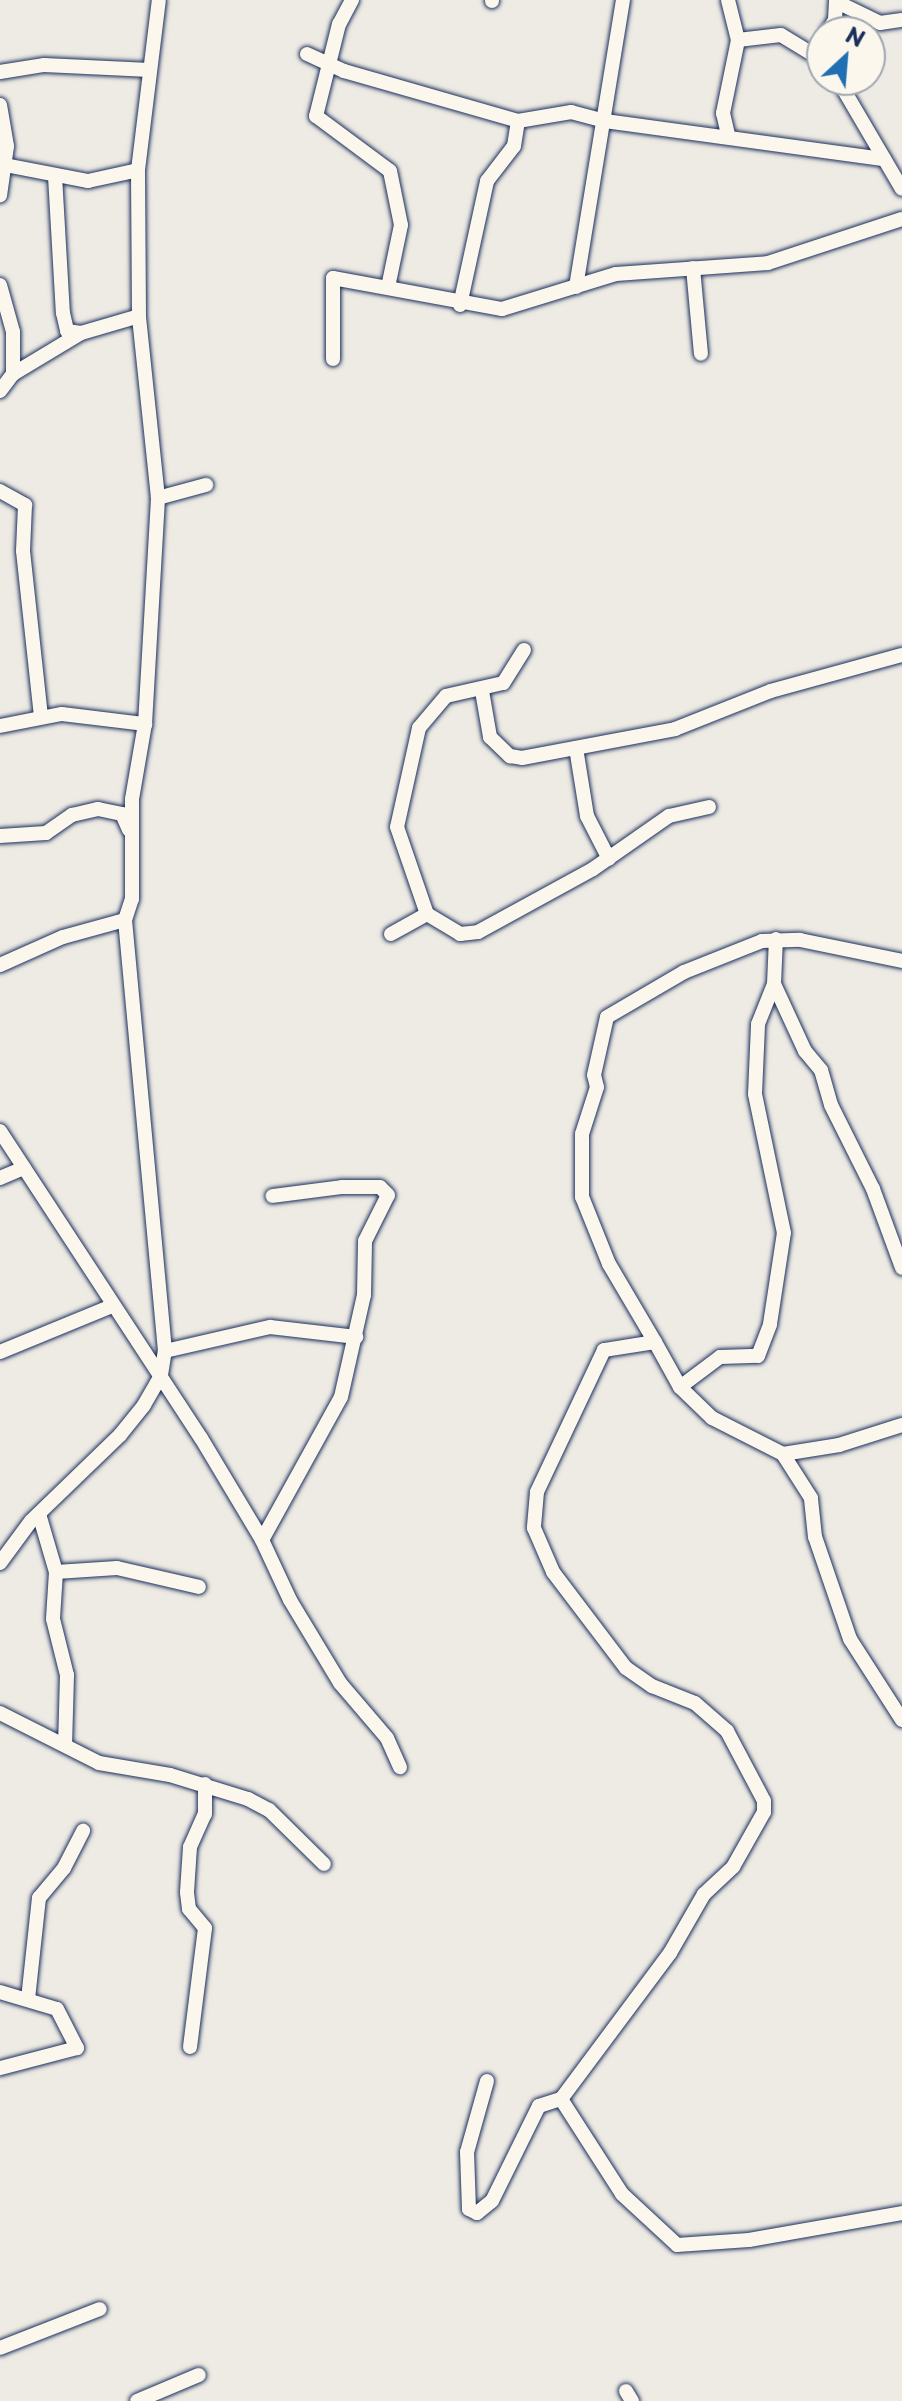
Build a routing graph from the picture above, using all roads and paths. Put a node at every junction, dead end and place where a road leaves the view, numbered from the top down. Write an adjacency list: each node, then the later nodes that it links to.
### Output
1 (159, 0): 11 (street)
2 (352, 0): 10 (street)
3 (623, 0): 16 (street)
4 (728, 0): 7 (street)
5 (836, 1): 6 (street)
6 (902, 20)
7 (738, 40): 8 (street); 17 (street)
8 (806, 51)
9 (307, 54): 10 (street)
10 (331, 65): 15 (street); 27 (street)
11 (150, 70): 12 (street); 20 (street)
12 (0, 72)
13 (847, 96): 18 (street)
14 (0, 105): 19 (street)
15 (518, 121): 16 (street); 29 (street)
16 (605, 121): 17 (street); 28 (street)
17 (728, 134): 18 (street)
18 (884, 159): 22 (street)
19 (3, 165): 21 (street); 23 (street)
20 (138, 170): 21 (street); 30 (street)
21 (55, 176): 31 (street)
22 (902, 189)
23 (0, 196)
24 (902, 219): 25 (street)
25 (693, 268): 28 (street); 32 (street)
26 (0, 285): 34 (street)
27 (388, 287): 29 (street); 33 (street)
28 (576, 287): 29 (street)
29 (460, 305)
30 (139, 316): 31 (street); 38 (street)
31 (81, 333): 34 (street)
32 (701, 354)
33 (333, 359)
34 (13, 374): 35 (street)
35 (0, 391)
36 (206, 485): 38 (street)
37 (0, 491): 42 (street)
38 (158, 498): 43 (street)
39 (524, 650): 41 (street)
40 (902, 655): 45 (street)
41 (482, 691): 45 (street); 50 (street)
42 (41, 717): 43 (street); 44 (street)
43 (145, 724): 48 (street)
44 (0, 726)
45 (576, 748): 49 (street)
46 (709, 807): 49 (street)
47 (0, 836): 48 (street)
48 (131, 844): 51 (street)
49 (609, 859): 50 (street)
50 (427, 914): 52 (street)
51 (125, 920): 55 (street); 65 (street)
52 (391, 934)
53 (776, 939): 54 (street); 56 (street); 64 (street)
54 (902, 961)
55 (0, 965)
56 (774, 984): 61 (street); 68 (street)
57 (0, 1131): 58 (street)
58 (24, 1168): 59 (street); 62 (street)
59 (0, 1178)
60 (273, 1196): 63 (street)
61 (902, 1268)
62 (112, 1306): 66 (street); 67 (street)
63 (356, 1337): 65 (street); 72 (street)
64 (655, 1342): 68 (street); 88 (street)
65 (165, 1351): 67 (street)
66 (0, 1352)
67 (161, 1375): 71 (street); 72 (street)
68 (680, 1387): 70 (street)
69 (902, 1425): 70 (street)
70 (783, 1454): 77 (street)
71 (39, 1514): 73 (street); 74 (street)
72 (262, 1540): 79 (street)
73 (3, 1556)
74 (56, 1572): 75 (street); 78 (street)
75 (199, 1587)
76 (0, 1713): 78 (street)
77 (902, 1720)
78 (65, 1745): 80 (street)
79 (400, 1767)
80 (205, 1784): 82 (street); 85 (street)
81 (83, 1831): 84 (street)
82 (324, 1864)
83 (0, 1992): 84 (street)
84 (28, 1999): 86 (street)
85 (190, 2047)
86 (0, 2068)
87 (487, 2081): 88 (street)
88 (561, 2099): 89 (street)
89 (902, 2213)
90 (100, 2309): 91 (street)
91 (0, 2348)
92 (199, 2375): 93 (street)
93 (137, 2401)

